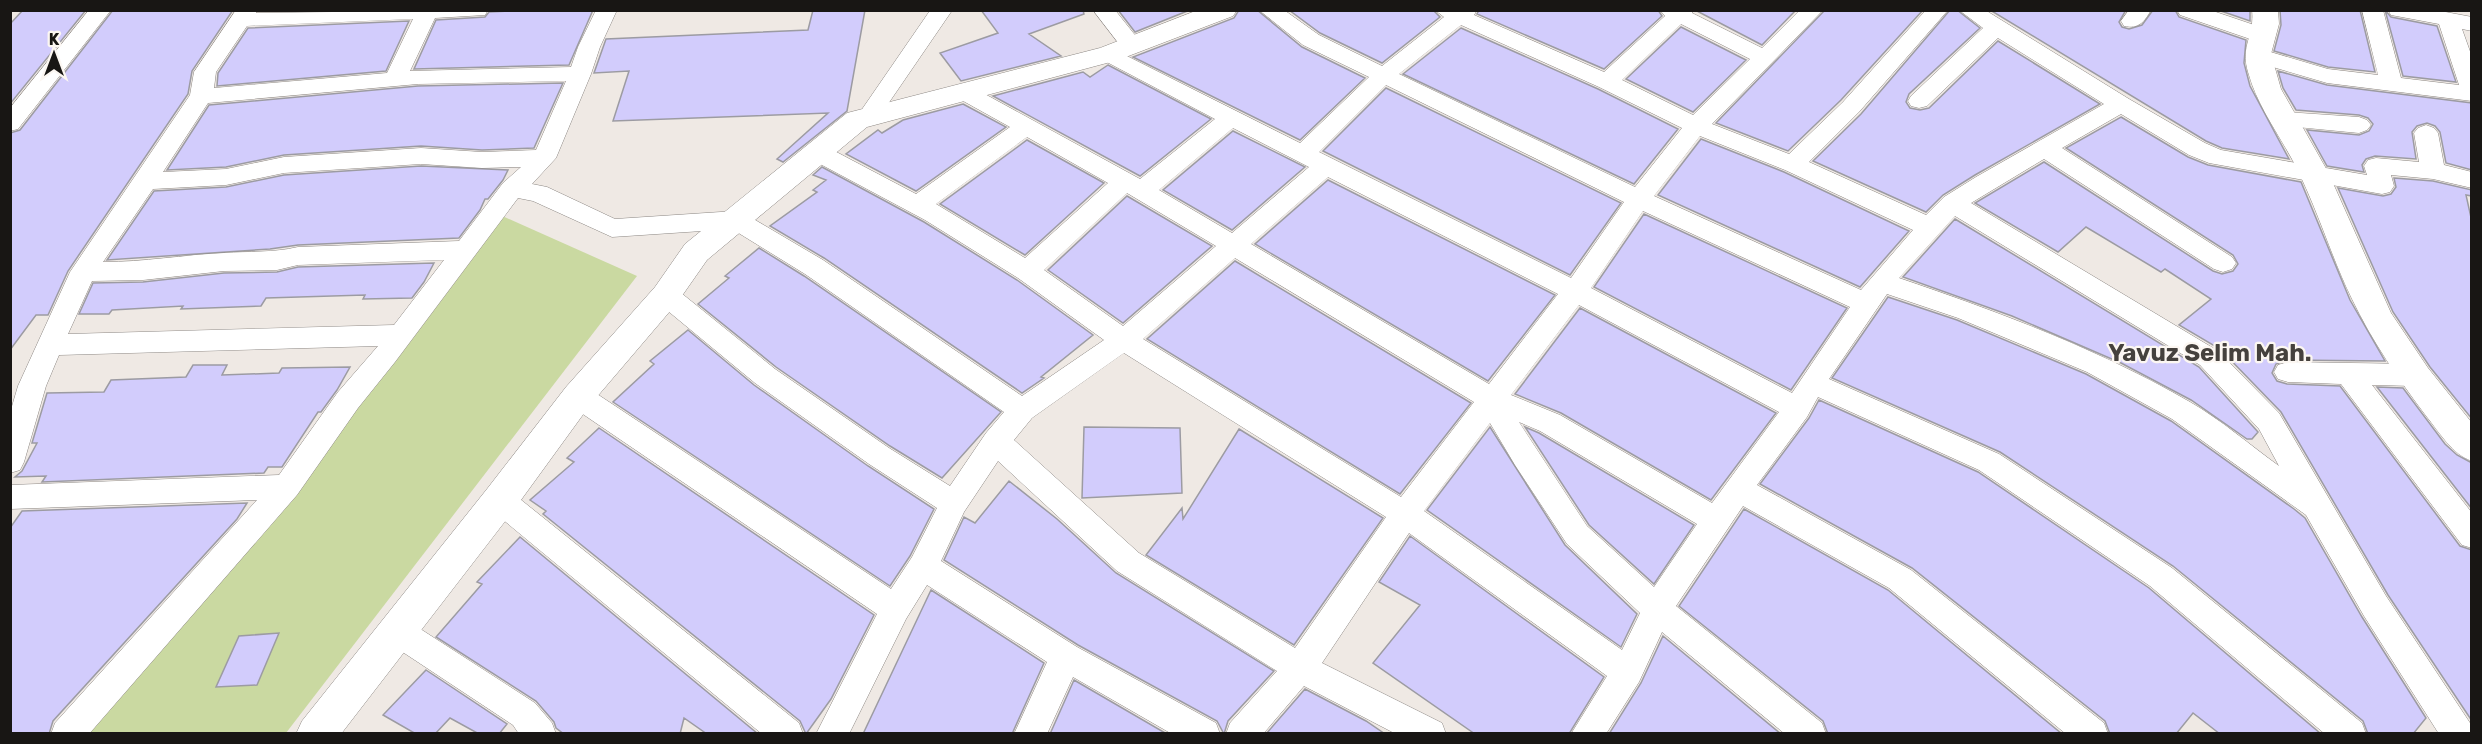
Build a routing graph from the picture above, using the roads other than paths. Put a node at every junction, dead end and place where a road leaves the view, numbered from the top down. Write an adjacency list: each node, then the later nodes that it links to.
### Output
1 (101, 10): 38 (street)
2 (478, 10): 13 (street)
3 (607, 10): 24 (street)
4 (1103, 10): 22 (street)
5 (1224, 10): 22 (street)
6 (1269, 10): 25 (street)
7 (1813, 10): 23 (street)
8 (1938, 10): 47 (street)
9 (1969, 10): 20 (street)
10 (2187, 10): 21 (street)
11 (2372, 10): 28 (street)
12 (2398, 10): 18 (street)
13 (427, 11): 17 (street); 26 (street)
14 (941, 11): 35 (street)
15 (1677, 12): 23 (street); 27 (street)
16 (1457, 13): 25 (street); 27 (street)
17 (244, 15): 32 (street)
18 (2448, 20): 19 (street); 29 (street)
19 (2472, 24)
20 (1997, 27): 33 (street); 34 (street)
21 (2261, 34): 28 (street); 37 (street)
22 (1120, 49): 30 (street); 36 (street)
23 (1763, 57): 40 (street)
24 (580, 74): 26 (street); 45 (street)
25 (1384, 75): 46 (street); 54 (street)
26 (395, 79): 32 (street)
27 (1607, 82): 40 (street)
28 (2392, 85): 31 (street)
29 (2472, 90)
30 (964, 92): 35 (street); 41 (street)
31 (2472, 94)
32 (201, 96): 51 (street)
33 (1919, 101)
34 (2121, 104): 43 (street); 49 (street)
35 (867, 118): 44 (street)
36 (1229, 119): 46 (street); 52 (street)
37 (2284, 120): 39 (street); 49 (street)
38 (10, 124)
39 (2359, 125)
40 (1696, 126): 47 (street); 54 (street)
41 (1026, 127): 52 (street); 56 (street)
42 (2426, 132): 48 (street)
43 (2043, 148): 55 (street); 61 (street)
44 (817, 152): 56 (street); 57 (street)
45 (544, 158): 51 (street); 53 (street)
46 (1314, 160): 59 (street); 64 (street)
47 (1792, 164): 58 (street)
48 (2433, 171): 49 (street); 50 (street)
49 (2314, 173): 72 (street)
50 (2472, 180)
51 (146, 181): 63 (street)
52 (1133, 187): 59 (street); 62 (street)
53 (512, 189): 57 (street); 60 (street)
54 (1639, 199): 64 (street); 65 (street)
55 (1953, 203): 58 (street); 87 (street)
56 (918, 205): 62 (street)
57 (736, 220): 66 (street); 78 (street)
58 (1929, 227): 65 (street)
59 (1232, 247): 68 (street); 76 (street)
60 (465, 250): 63 (street); 67 (street)
61 (2223, 263)
62 (1027, 271): 68 (street)
63 (83, 272): 69 (street)
64 (1575, 291): 76 (street); 77 (street)
65 (1873, 292): 73 (street); 87 (street)
66 (666, 295): 75 (street); 86 (street)
67 (401, 335): 69 (street); 82 (street)
68 (1124, 340): 78 (street); 88 (street)
69 (50, 345): 74 (street)
70 (2288, 372): 71 (street)
71 (2348, 374): 72 (street); 90 (street)
72 (2415, 375): 80 (street)
73 (1812, 383): 77 (street); 111 (street)
74 (21, 387): 81 (street)
75 (578, 396): 85 (street); 92 (street)
76 (1491, 399): 88 (street); 89 (street); 93 (street)
77 (1797, 409): 83 (street)
78 (1022, 410): 79 (street)
79 (996, 441): 86 (street); 96 (street)
80 (2472, 447)
81 (10, 462)
82 (287, 487): 84 (street); 100 (street)
83 (1740, 490): 89 (street); 110 (street)
84 (10, 497)
85 (500, 500): 94 (street); 102 (street)
86 (954, 504): 91 (street)
87 (2318, 510): 99 (street)
88 (1405, 514): 96 (street); 97 (street)
89 (1716, 520): 93 (street)
90 (2472, 536)
91 (923, 566): 92 (street); 95 (street)
92 (895, 609): 103 (street)
93 (1657, 609): 97 (street); 109 (street)
94 (397, 631): 98 (street); 101 (street)
95 (1066, 657): 104 (street); 105 (street)
96 (1300, 668): 106 (street); 107 (street)
97 (1628, 672): 108 (street)
98 (525, 727)
99 (2454, 732)
100 (67, 734)
101 (316, 734)
102 (787, 734)
103 (832, 734)
104 (1030, 734)
105 (1204, 734)
106 (1242, 734)
107 (1430, 734)
108 (1587, 734)
109 (1810, 734)
110 (2092, 734)
111 (2350, 734)

